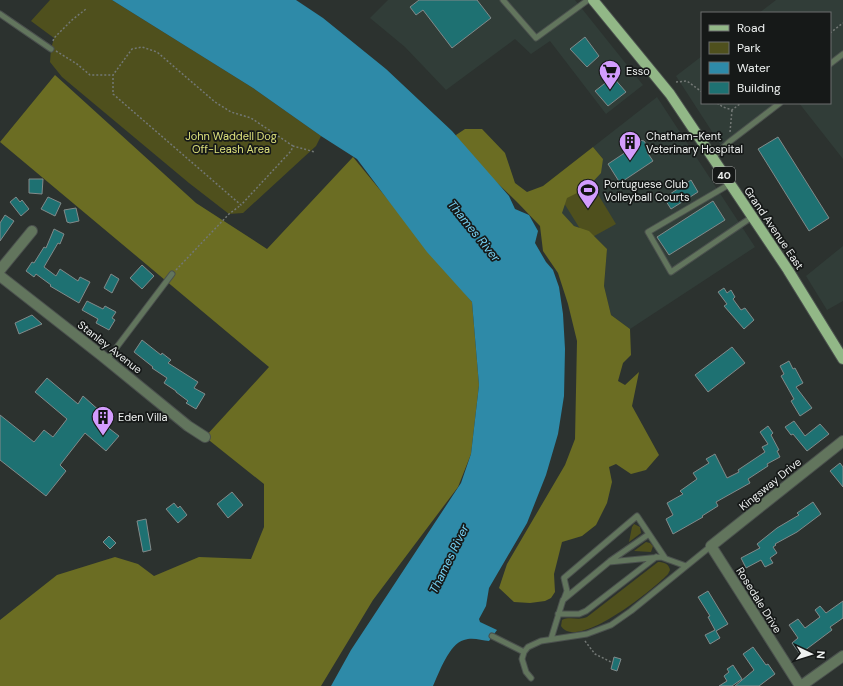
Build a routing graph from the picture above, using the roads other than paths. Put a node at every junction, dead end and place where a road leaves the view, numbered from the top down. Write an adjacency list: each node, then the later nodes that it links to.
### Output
1 (503, 0): 2 (lane)
2 (588, 0)
3 (593, 0): 9 (main road, Grand Avenue East / 40)
4 (0, 14): 5 (lane)
5 (51, 49)
6 (843, 54): 7 (lane)
7 (831, 63)
8 (779, 104): 9 (lane)
9 (713, 157): 10 (main road, Grand Avenue East / 40)
10 (730, 184): 11 (main road, Grand Avenue East / 40); 11 (lane)
11 (752, 217): 16 (main road, Grand Avenue East / 40)
12 (32, 231): 13 (street)
13 (0, 270)
14 (172, 274): 17 (lane)
15 (0, 276): 17 (street, Stanley Avenue)
16 (843, 359)
17 (107, 360): 18 (street, Stanley Avenue)
18 (205, 437)
19 (843, 441): 21 (street, Kingsway Drive)
20 (649, 534): 23 (lane); 24 (lane); 26 (lane)
21 (711, 546): 25 (lane); 33 (street, Rosedale Drive)
22 (656, 557): 23 (lane); 24 (lane); 27 (lane)
23 (666, 558): 25 (lane)
24 (609, 562): 26 (lane)
25 (686, 566): 29 (lane)
26 (563, 600): 27 (lane)
27 (558, 614): 29 (lane)
28 (492, 636): 30 (lane)
29 (551, 639): 30 (lane)
30 (524, 652): 32 (lane)
31 (843, 656): 33 (street)
32 (530, 678)
33 (801, 686)

